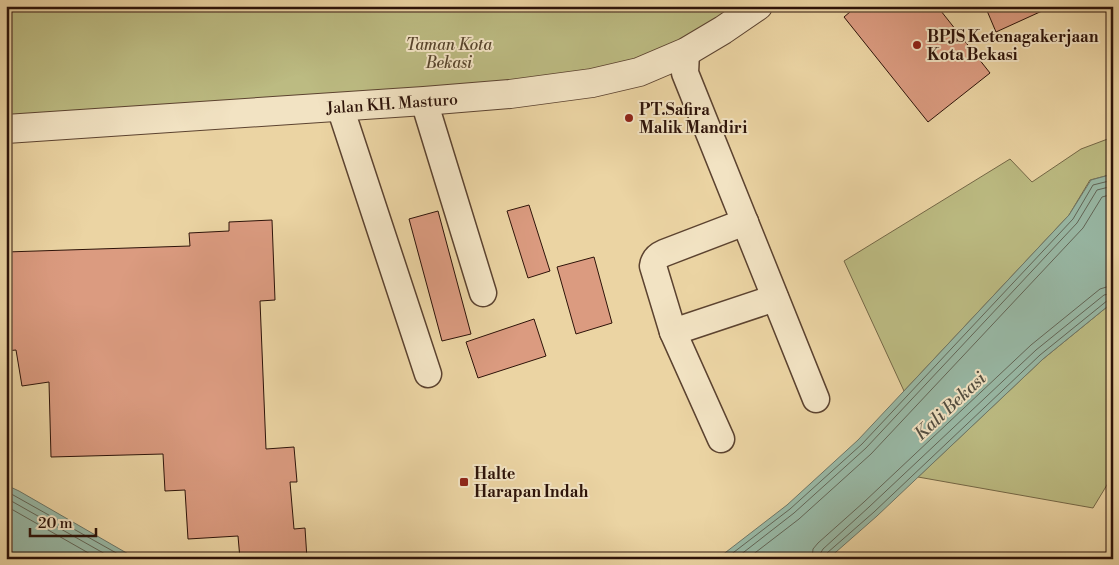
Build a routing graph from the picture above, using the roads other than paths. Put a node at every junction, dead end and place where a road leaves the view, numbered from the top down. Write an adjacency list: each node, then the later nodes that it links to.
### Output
1 (758, 6): 2 (street, Jalan KH. Masturo)
2 (686, 52): 3 (street, Jalan KH. Masturo); 6 (street)
3 (424, 101): 4 (street, Jalan KH. Masturo); 7 (street)
4 (340, 107): 5 (street, Jalan KH. Masturo); 10 (street)
5 (6, 129)
6 (745, 222): 8 (street); 9 (street)
7 (483, 293)
8 (775, 298): 9 (street); 11 (street)
9 (673, 332): 12 (street)
10 (428, 374)
11 (816, 399)
12 (721, 439)

